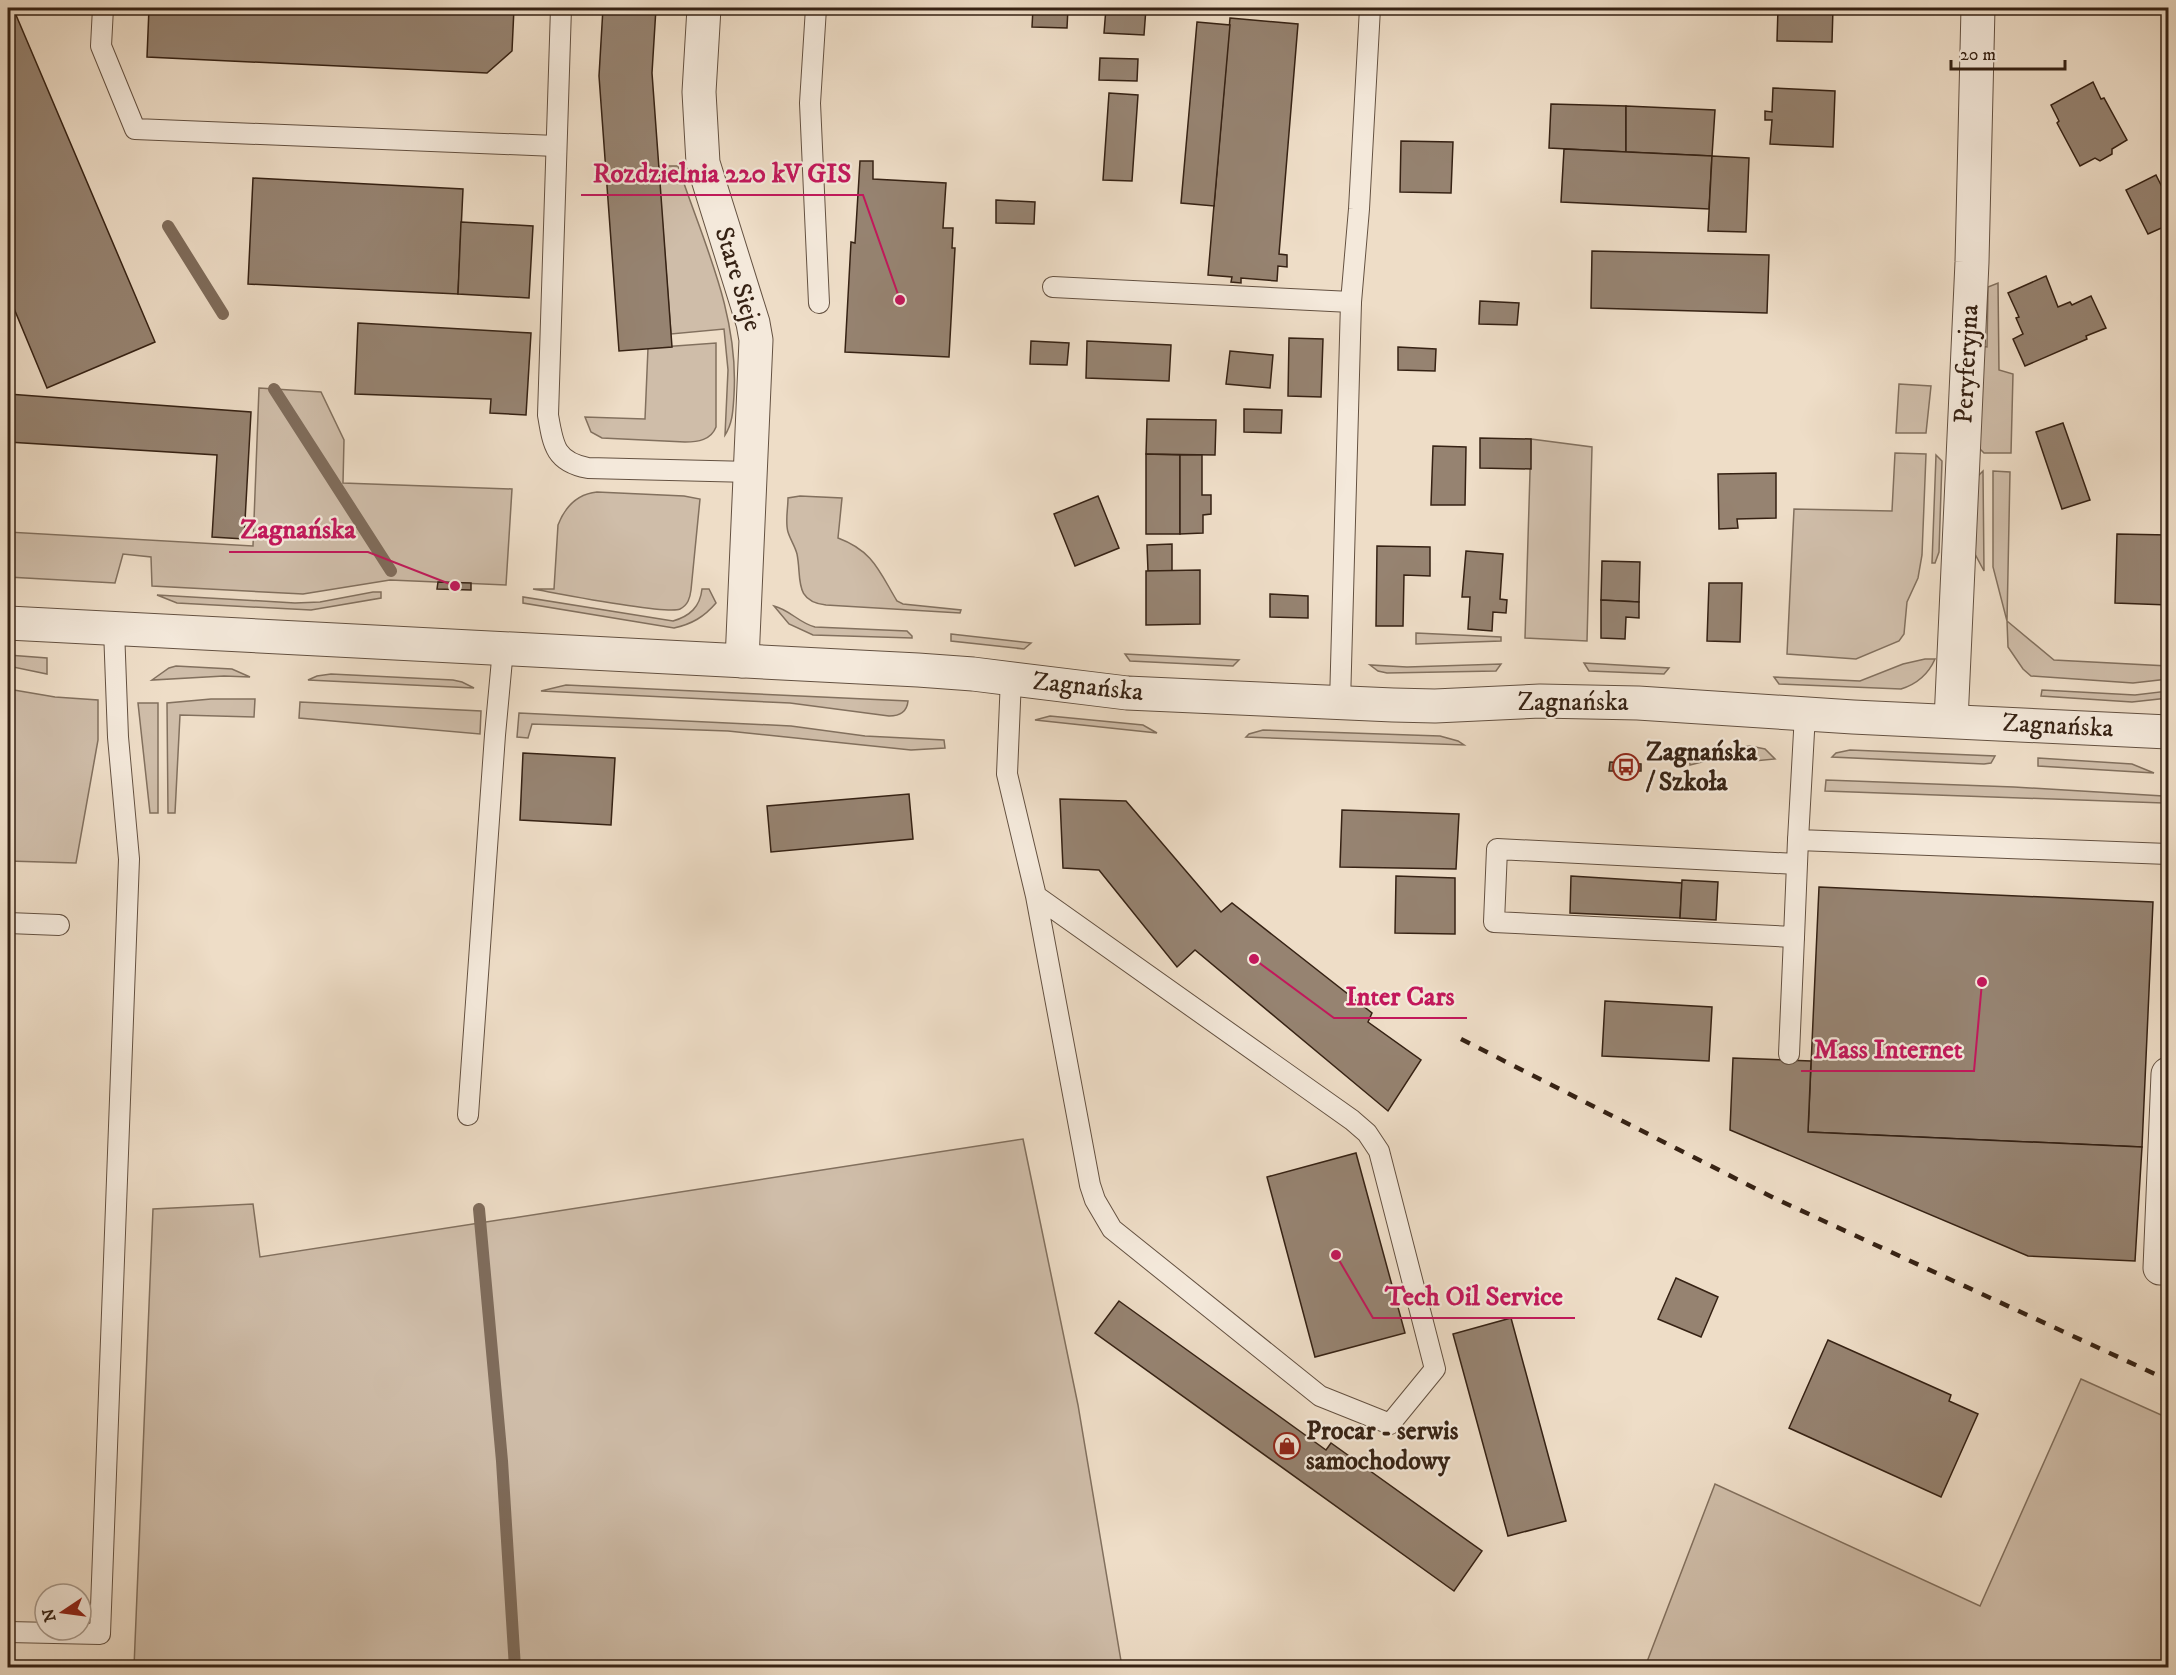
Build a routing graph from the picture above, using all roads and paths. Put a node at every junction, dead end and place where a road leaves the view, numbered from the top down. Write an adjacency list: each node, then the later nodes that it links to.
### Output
1 (103, 8): 7 (lane)
2 (561, 8): 7 (lane)
3 (704, 8): 11 (street, Stare Sieje)
4 (816, 8): 10 (lane)
5 (1370, 8): 9 (lane)
6 (1978, 8): 19 (street, Peryferyjna)
7 (556, 146): 11 (lane)
8 (1053, 287): 9 (lane)
9 (1351, 302): 17 (lane)
10 (819, 303)
11 (751, 472): 15 (street, Stare Sieje)
12 (8, 623): 13 (street, Zagnańska)
13 (114, 629): 14 (street, Zagnańska); 32 (lane)
14 (503, 649): 15 (street, Zagnańska); 30 (lane)
15 (742, 661): 16 (street, Zagnańska)
16 (1011, 678): 17 (street, Zagnańska); 24 (lane)
17 (1340, 703): 18 (street, Zagnańska)
18 (1805, 714): 19 (street, Zagnańska); 21 (lane)
19 (1951, 721): 20 (street, Zagnańska)
20 (2169, 732)
21 (1798, 840): 22 (lane); 23 (lane)
22 (2169, 854)
23 (1797, 864): 27 (lane); 27 (lane)
24 (1036, 896): 24 (lane)
25 (8, 923): 26 (lane)
26 (59, 925)
27 (1794, 937): 28 (lane)
28 (1789, 1054)
29 (2169, 1074): 31 (street)
30 (468, 1115)
31 (2160, 1268)
32 (8, 1632)

